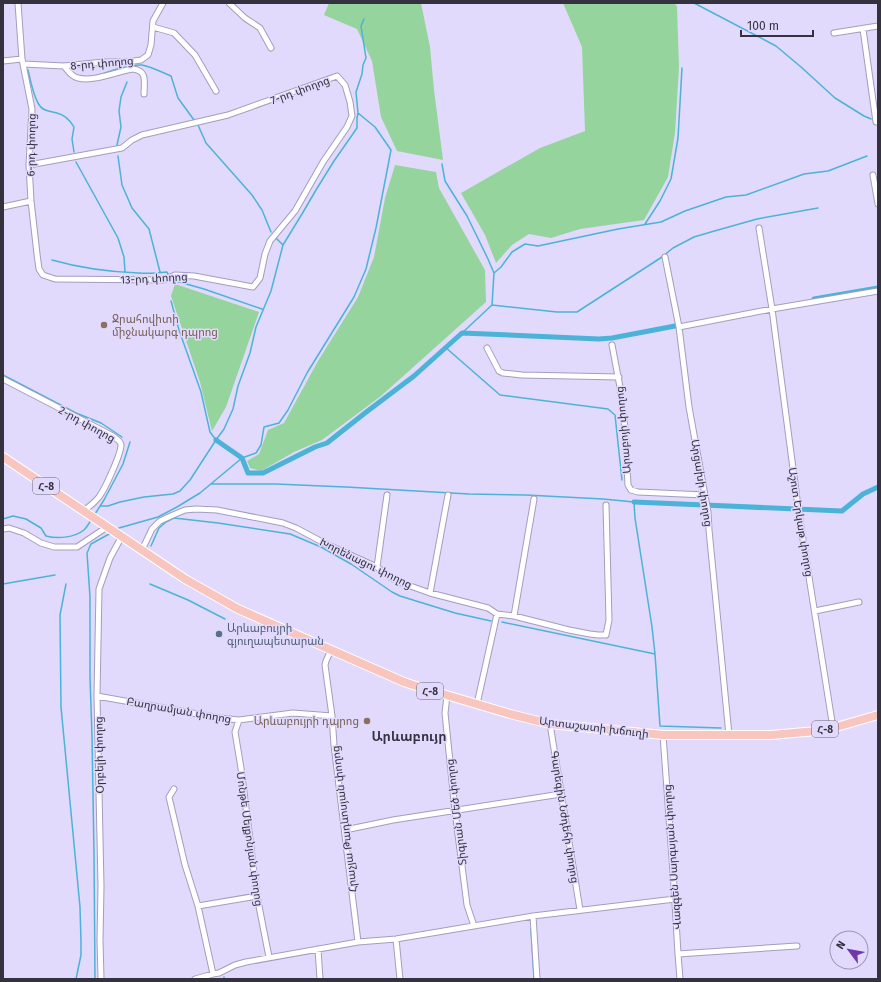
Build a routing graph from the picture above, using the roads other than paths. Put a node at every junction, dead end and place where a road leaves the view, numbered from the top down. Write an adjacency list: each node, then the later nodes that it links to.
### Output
1 (18, 3): 10 (street, 6-րդ փողոց)
2 (163, 3): 4 (street, 8-րդ փողոց)
3 (229, 3): 8 (street)
4 (153, 26): 11 (street, 8-րդ փողոց); 12 (street)
5 (878, 26): 6 (street)
6 (863, 29): 7 (street); 14 (street)
7 (834, 33)
8 (271, 48)
9 (3, 60): 10 (street, 8-րդ փողոց)
10 (22, 61): 11 (street, 8-րդ փողոց); 15 (street, 6-րդ փողոց)
11 (64, 66): 13 (street)
12 (216, 91)
13 (144, 94)
14 (877, 122)
15 (29, 165): 17 (street, 6-րդ փողոց); 23 (street, 7-րդ փողոց)
16 (873, 175): 18 (street)
17 (31, 201): 19 (street); 22 (street, 6-րդ փողոց)
18 (878, 204)
19 (3, 207)
20 (759, 228): 25 (street)
21 (665, 257): 26 (street, Արցախի փողոց)
22 (55, 279): 23 (street, 13-րդ փողոց)
23 (253, 287)
24 (878, 291): 25 (street)
25 (772, 309): 26 (street); 45 (street, Աշոտ Երկաթ փողոց)
26 (680, 327): 34 (street, Արցախի փողոց)
27 (612, 345): 29 (street, Արաբոյի փողոց)
28 (488, 348): 29 (street)
29 (619, 377): 34 (street, Արաբոյի փողոց)
30 (3, 380): 37 (street, 2-րդ փողոց)
31 (3, 457): 37 (main road, Հ-8)
32 (387, 495): 42 (street)
33 (448, 495): 43 (street)
34 (705, 495): 58 (street, Արցախի փողոց)
35 (534, 499): 47 (street)
36 (606, 505): 47 (street, Խորենացու փողոց)
37 (90, 515): 38 (main road, Հ-8)
38 (107, 526): 39 (street); 40 (main road, Հ-8)
39 (3, 529)
40 (122, 536): 41 (main road, Արտաշատի խճուղի / Հ-8); 49 (street, Օրբելի փողոց)
41 (142, 550): 42 (street, Խորենացու փողոց); 48 (main road, Արտաշատի խճուղի / Հ-8)
42 (377, 566): 43 (street, Խորենացու փողոց)
43 (430, 593): 46 (street, Խորենացու փողոց)
44 (859, 602): 45 (street)
45 (815, 611): 56 (street, Աշոտ Երկաթ փողոց)
46 (497, 614): 47 (street, Խորենացու փողոց); 51 (street)
47 (514, 616)
48 (331, 650): 50 (main road, Արտաշատի խճուղի / Հ-8); 53 (street, Հրաչյա Թադևոսյան փողոց)
49 (97, 696): 54 (street, Բաղրամյան փողոց); 76 (street, Օրբելի փողոց)
50 (447, 696): 51 (main road, Արտաշատի խճուղի / Հ-8); 61 (street, Տիգրան Մեծ փողոց)
51 (477, 704): 55 (main road, Արտաշատի խճուղի / Հ-8)
52 (878, 715): 56 (main road, Հ-8)
53 (332, 716): 54 (street, Բաղրամյան փողոց); 62 (street, Հրաչյա Թադևոսյան փողոց)
54 (239, 720): 63 (street, Մոնթե Մելքոնյան փողոց)
55 (550, 724): 57 (main road, Արտաշատի խճուղի / Հ-8); 60 (street, Գարեգին Նժդեհի փողոց)
56 (833, 728): 58 (main road, Արտաշատի խճուղի / Հ-8)
57 (663, 735): 58 (main road, Արտաշատի խճուղի / Հ-8); 64 (street, Վազգեն Սարգսյան փողոց)
58 (729, 735)
59 (174, 789): 65 (street)
60 (561, 794): 61 (street); 66 (street, Գարեգին Նժդեհի փողոց)
61 (455, 811): 62 (street); 68 (street, Տիգրան Մեծ փողոց)
62 (345, 830): 70 (street, Հրաչյա Թադևոսյան փողոց)
63 (257, 896): 65 (street); 74 (street, Մոնթե Մելքոնյան փողոց)
64 (675, 899): 66 (street); 73 (street, Վազգեն Սարգսյան փողոց)
65 (198, 906): 75 (street)
66 (580, 910): 67 (street)
67 (533, 916): 68 (street); 80 (street)
68 (474, 926): 69 (street)
69 (396, 939): 70 (street); 79 (street)
70 (358, 942): 72 (street)
71 (797, 946): 73 (street)
72 (318, 949): 74 (street); 78 (street)
73 (678, 954): 81 (street, Վազգեն Սարգսյան փողոց)
74 (269, 957): 75 (street)
75 (217, 976): 77 (street)
76 (101, 979)
77 (195, 979)
78 (320, 979)
79 (400, 979)
80 (537, 979)
81 (680, 979)

